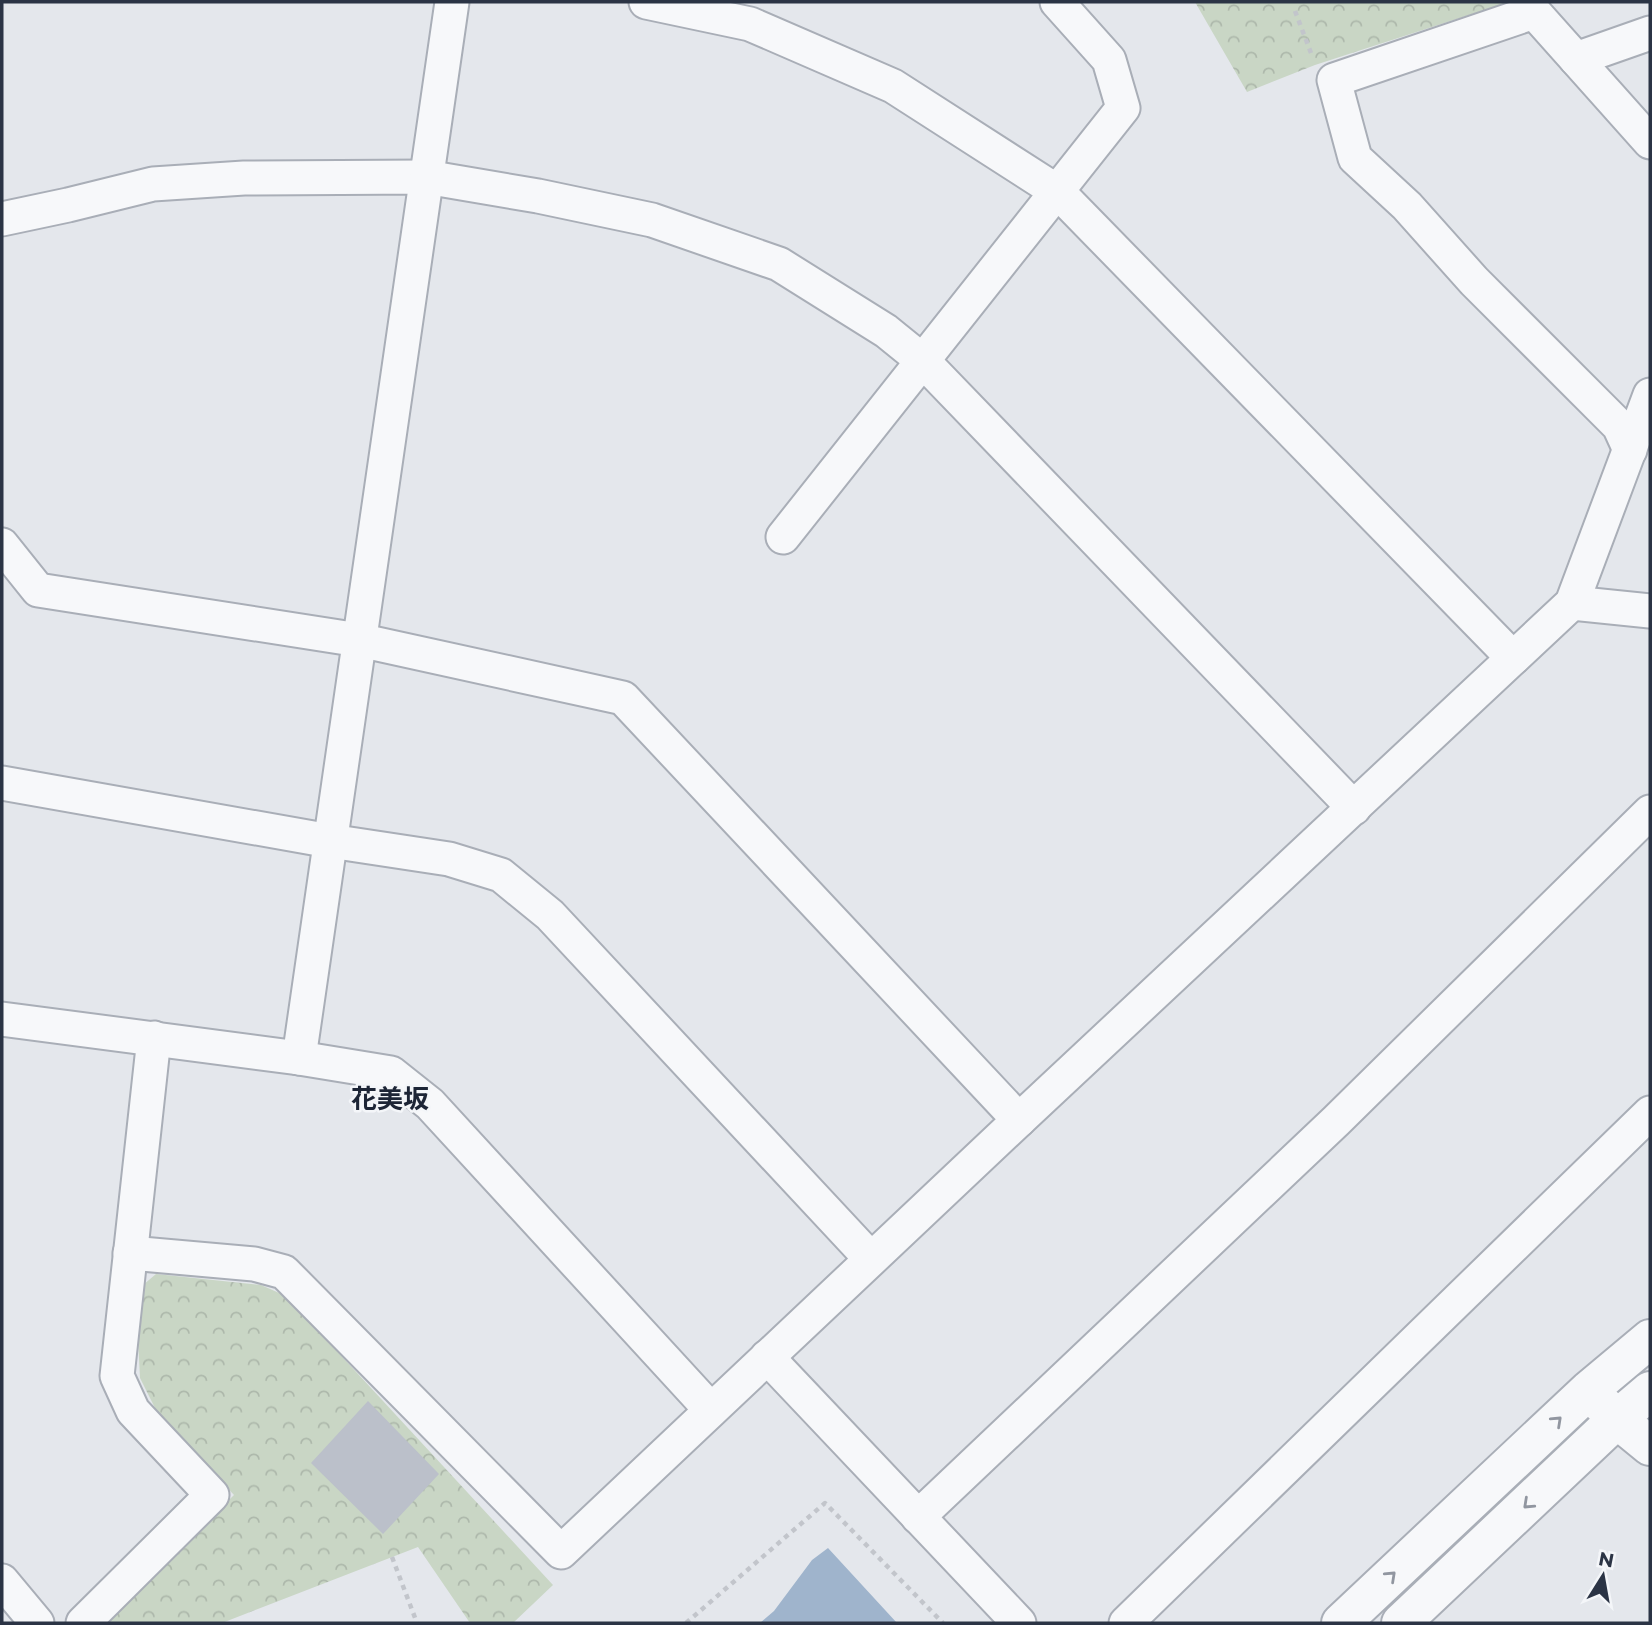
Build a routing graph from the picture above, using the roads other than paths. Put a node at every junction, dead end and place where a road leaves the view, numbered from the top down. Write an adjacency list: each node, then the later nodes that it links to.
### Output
1 (452, 2): 8 (street)
2 (646, 2): 9 (street)
3 (1057, 2): 9 (street)
4 (1532, 7): 6 (street); 13 (street)
5 (1650, 33): 6 (street)
6 (1576, 59): 7 (street)
7 (1650, 142)
8 (426, 177): 10 (street); 11 (street); 18 (street)
9 (1058, 192): 11 (street); 19 (street)
10 (2, 219)
11 (923, 361): 14 (street); 21 (street)
12 (1650, 395): 13 (street)
13 (1640, 449): 16 (street)
14 (783, 537)
15 (2, 545): 18 (street)
16 (1572, 603): 17 (street); 19 (street)
17 (1650, 611)
18 (359, 640): 23 (street); 28 (street)
19 (1513, 658): 21 (street)
20 (2, 783): 23 (street)
21 (1354, 808): 28 (street)
22 (1650, 813): 38 (street)
23 (330, 841): 26 (street); 30 (street)
24 (2, 1018): 25 (street)
25 (153, 1038): 26 (street); 29 (street)
26 (299, 1058): 35 (street)
27 (1650, 1113): 43 (street)
28 (1019, 1120): 30 (street)
29 (130, 1253): 35 (street); 41 (street)
30 (871, 1259): 32 (street)
31 (1650, 1339): 33 (street)
32 (767, 1357): 35 (street); 38 (street)
33 (1589, 1390): 36 (street); 44 (street, one-way to 33)
34 (1650, 1391): 36 (street)
35 (711, 1410)
36 (1617, 1419): 37 (street); 45 (street, one-way to 45)
37 (1650, 1446)
38 (918, 1517): 42 (street)
39 (2, 1581): 40 (street)
40 (37, 1623)
41 (83, 1623)
42 (1019, 1623)
43 (1126, 1623)
44 (1341, 1623)
45 (1401, 1623)

